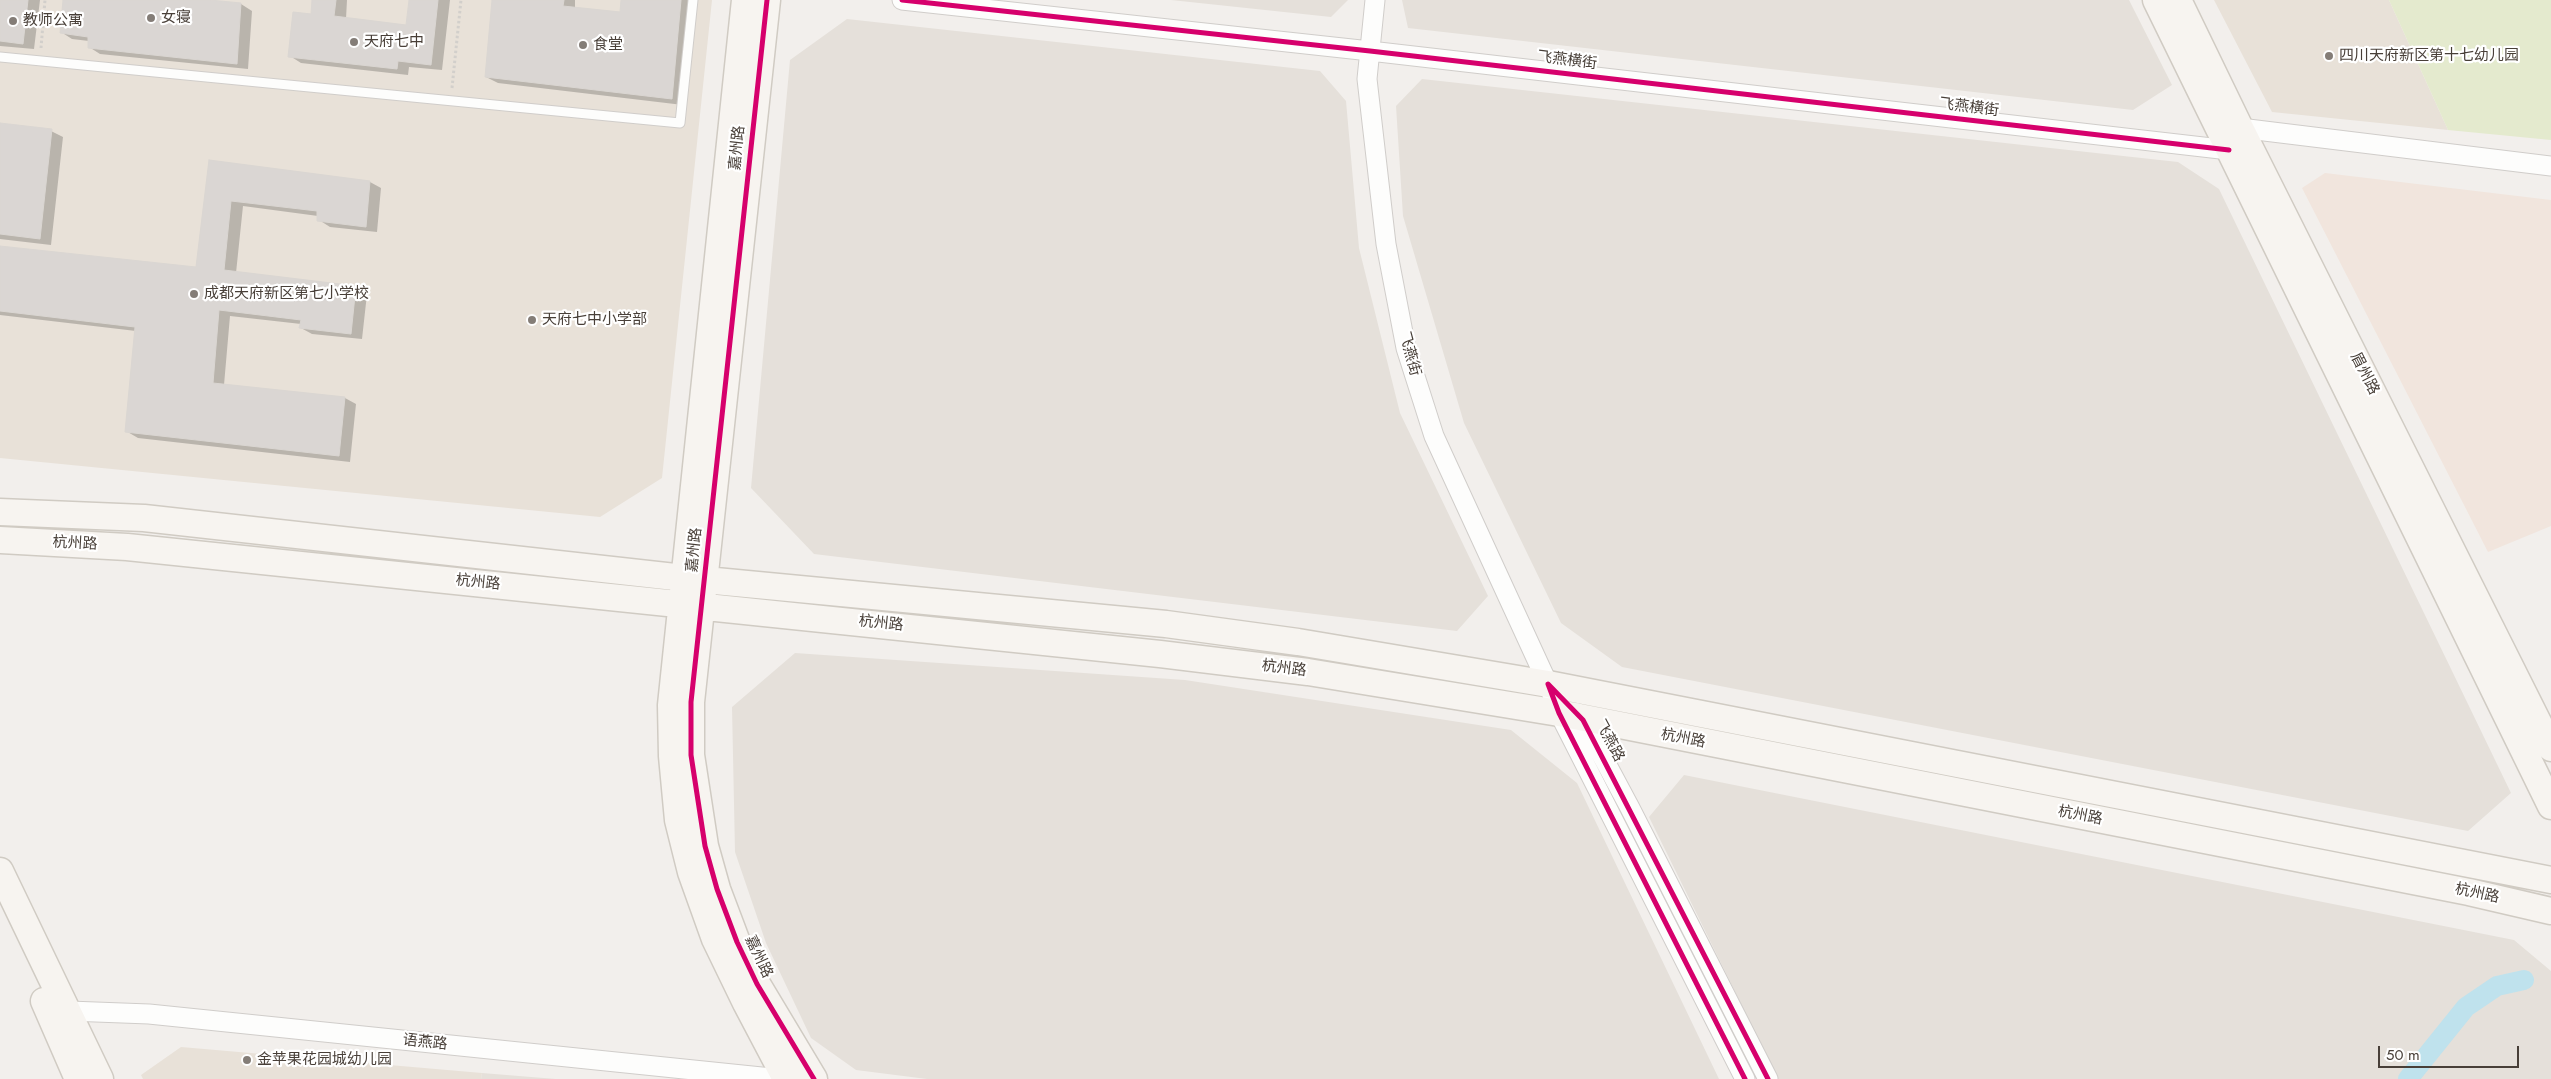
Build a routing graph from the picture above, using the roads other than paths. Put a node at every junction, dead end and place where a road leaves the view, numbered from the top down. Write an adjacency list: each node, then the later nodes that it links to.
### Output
1 (693, 0): 9 (lane)
2 (745, 0): 14 (main road)
3 (766, 0): 14 (main road, 嘉州路)
4 (902, 0): 8 (street, 飞燕横街)
5 (1375, 0): 8 (street, 飞燕街)
6 (2156, 0): 10 (main road)
7 (2178, 0): 10 (main road, 眉州路)
8 (1370, 51): 10 (street, 飞燕横街); 16 (street, 飞燕街)
9 (0, 57)
10 (2235, 139): 11 (street, 飞燕横街); 19 (main road, 眉州路); 20 (main road)
11 (2551, 166)
12 (0, 512): 14 (main road, 杭州路)
13 (0, 540): 15 (main road, 杭州路)
14 (694, 578): 15 (main road); 16 (main road, 杭州路)
15 (691, 607): 17 (main road, 杭州路); 29 (main road); 30 (main road, 嘉州路)
16 (1548, 684): 17 (street); 18 (street, 飞燕路); 22 (main road, 杭州路)
17 (1559, 713): 18 (main road, 杭州路); 31 (street)
18 (1584, 720): 23 (main road, 杭州路); 32 (street, 飞燕路)
19 (2551, 748)
20 (2551, 806)
21 (0, 871): 25 (main road)
22 (2551, 880)
23 (2551, 911)
24 (0, 914): 26 (main road)
25 (69, 1011): 27 (main road); 28 (street, 语燕路)
26 (78, 1079)
27 (100, 1079)
28 (781, 1079)
29 (786, 1079)
30 (814, 1079)
31 (1745, 1079)
32 (1768, 1079)

